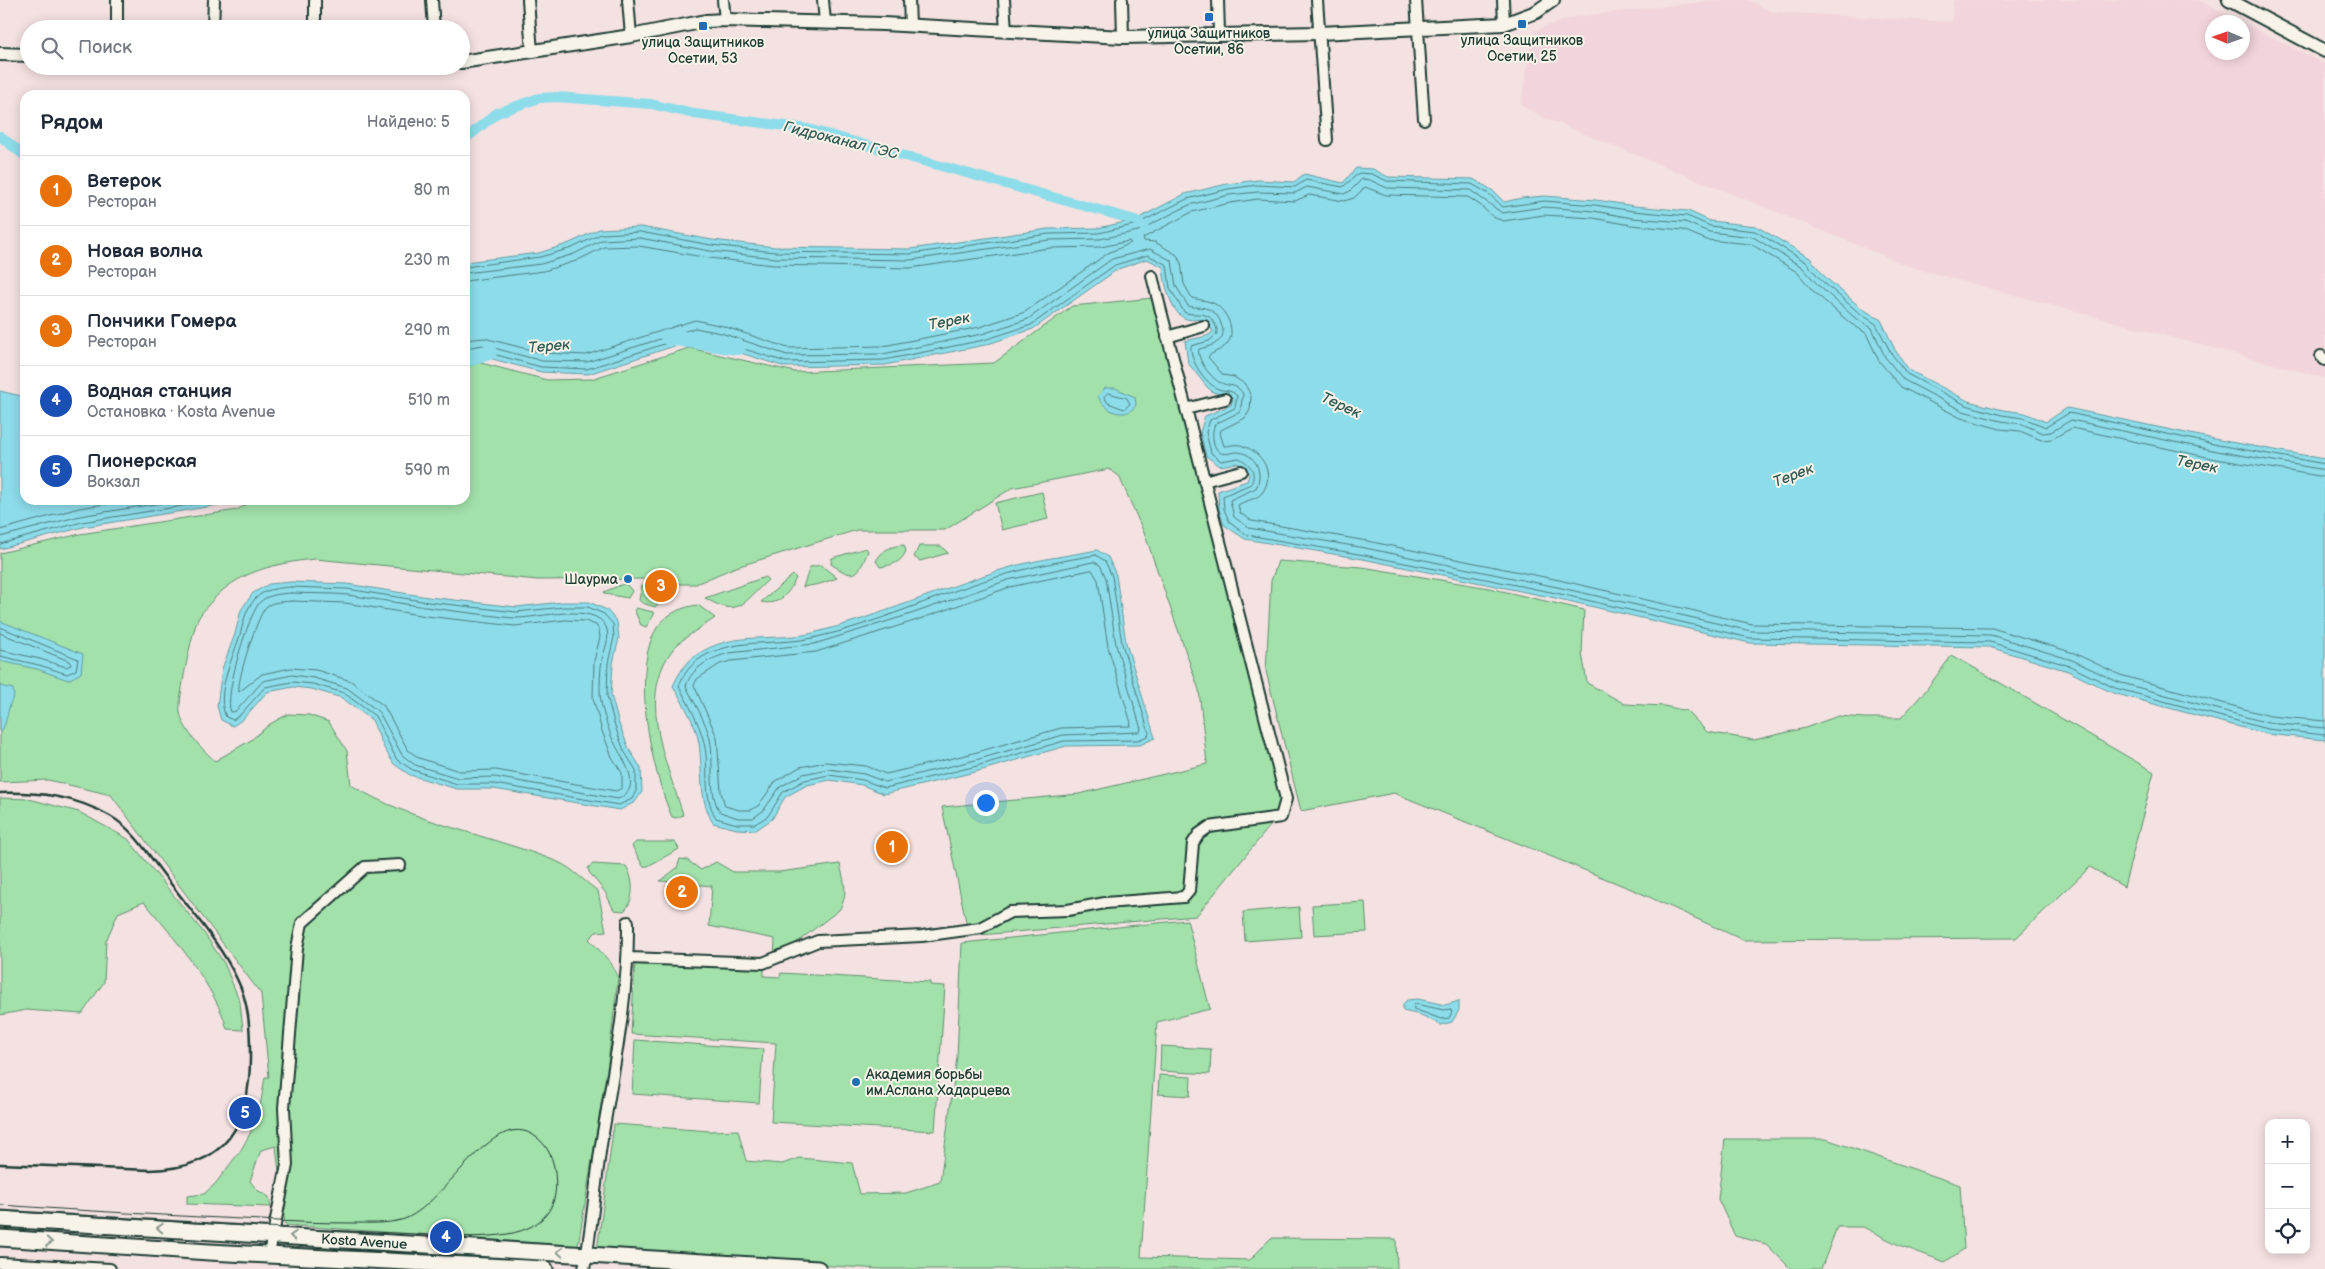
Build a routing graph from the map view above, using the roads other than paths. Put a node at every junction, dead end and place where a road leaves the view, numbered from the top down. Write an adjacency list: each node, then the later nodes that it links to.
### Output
1 (117, 0): 18 (street)
2 (214, 0): 19 (street)
3 (315, 0): 20 (street)
4 (432, 0): 21 (street)
5 (528, 0): 33 (street)
6 (628, 0): 30 (street)
7 (723, 0): 22 (street)
8 (823, 0): 23 (street)
9 (909, 0): 25 (street)
10 (1004, 0): 27 (street)
11 (1122, 0): 31 (street)
12 (1218, 0): 28 (street)
13 (1317, 0): 29 (street)
14 (1416, 0): 26 (street)
15 (1503, 0): 24 (street)
16 (1553, 0): 24 (street)
17 (2229, 0): 32 (street)
18 (116, 20)
19 (213, 20)
20 (315, 20)
21 (433, 20)
22 (725, 20): 23 (street); 30 (street)
23 (825, 22): 25 (street)
24 (1504, 24): 26 (street)
25 (910, 25): 27 (street)
26 (1418, 28): 29 (street); 37 (street)
27 (1006, 31): 31 (street)
28 (1219, 33): 29 (street); 31 (street)
29 (1319, 33): 38 (street)
30 (631, 36): 33 (street)
31 (1123, 37)
32 (2325, 51)
33 (532, 52): 36 (street)
34 (0, 54): 35 (street)
35 (20, 55)
36 (470, 61)
37 (1424, 119)
38 (1327, 140)
39 (1152, 276): 41 (street)
40 (1204, 326): 41 (street)
41 (1167, 337): 43 (street)
42 (1225, 399): 43 (street)
43 (1186, 409): 45 (street)
44 (1241, 472): 45 (street)
45 (1204, 481): 48 (street)
46 (400, 864): 50 (street)
47 (628, 922): 48 (street)
48 (629, 958): 52 (street)
49 (0, 1219): 50 (main road, Kosta Avenue, one-way to 49)
50 (271, 1235): 52 (main road, Kosta Avenue, one-way to 50); 53 (street)
51 (0, 1238): 53 (main road, Kosta Avenue, one-way to 53)
52 (587, 1253): 57 (street); 58 (main road, Kosta Avenue)
53 (269, 1254): 56 (main road, Kosta Avenue)
54 (0, 1263): 55 (street)
55 (110, 1269)
56 (545, 1269)
57 (584, 1269)
58 (818, 1269)

